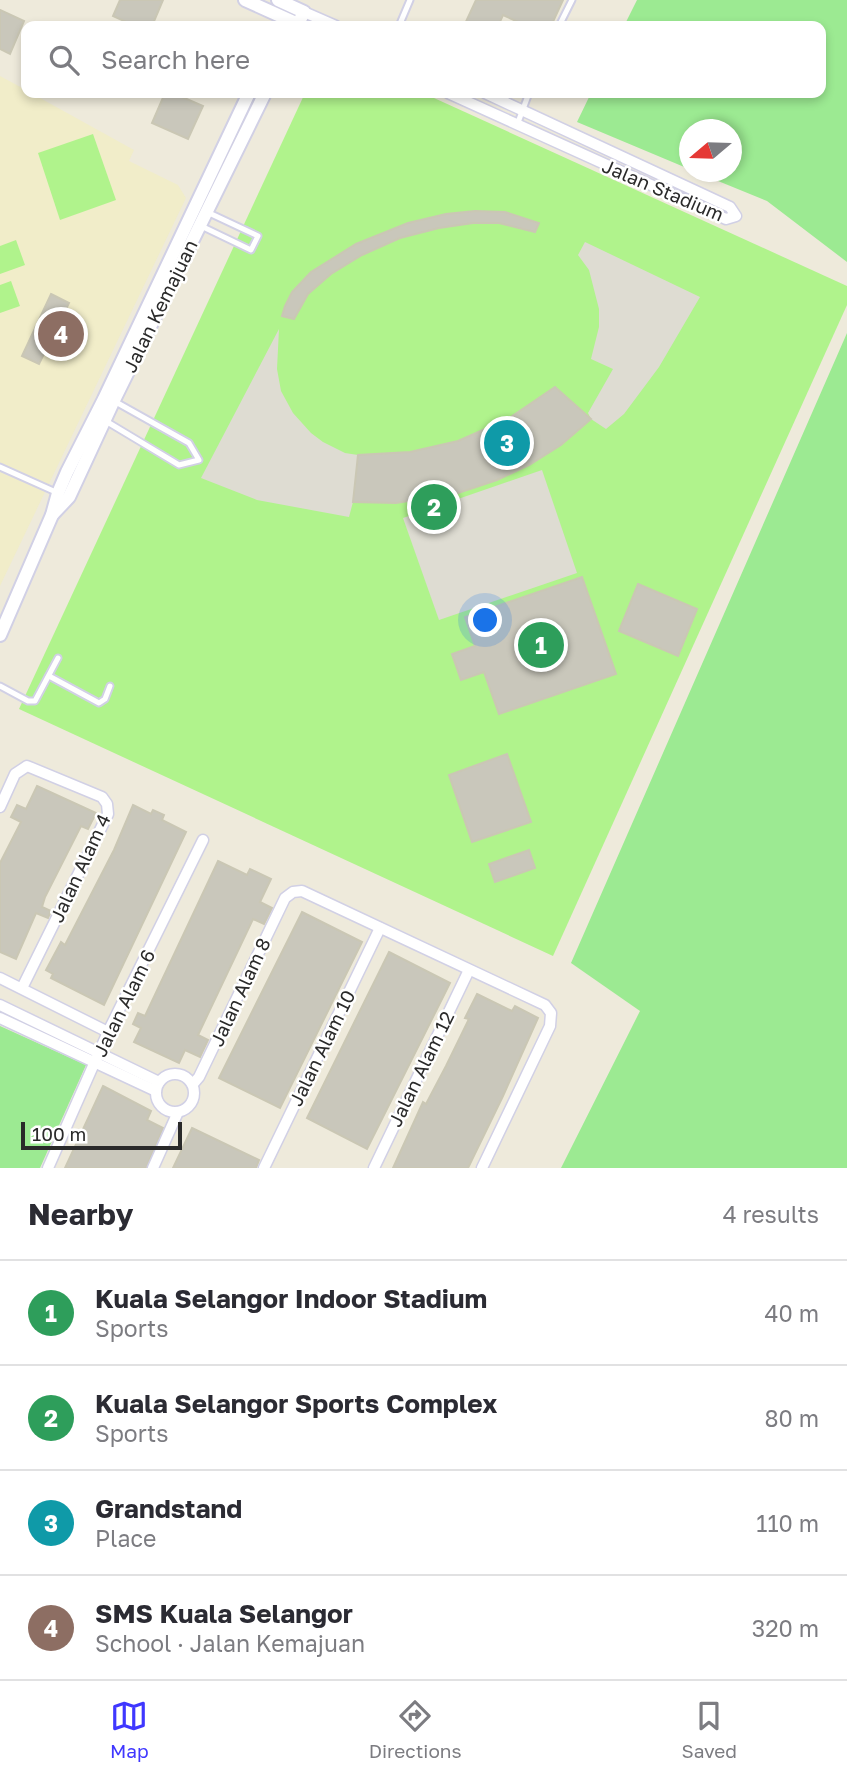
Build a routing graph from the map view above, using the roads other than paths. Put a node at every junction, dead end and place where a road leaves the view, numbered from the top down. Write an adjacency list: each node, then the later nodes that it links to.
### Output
1 (245, 0): 4 (street)
2 (410, 0): 8 (lane)
3 (572, 0): 9 (lane)
4 (283, 12): 5 (street)
5 (304, 12): 6 (street); 7 (street)
6 (301, 21)
7 (324, 21)
8 (401, 21)
9 (562, 21)
10 (247, 98): 17 (street, Jalan Kemajuan)
11 (262, 98): 17 (street, Jalan Kemajuan)
12 (459, 98): 16 (street, Jalan Stadium)
13 (497, 98): 15 (street, Jalan Stadium)
14 (526, 98): 15 (lane)
15 (521, 108): 16 (lane); 16 (street, Jalan Stadium)
16 (517, 125)
17 (200, 209): 18 (street, Jalan Kemajuan); 18 (lane)
18 (194, 223): 19 (street, Jalan Kemajuan)
19 (109, 400): 20 (street, Jalan Kemajuan); 20 (lane)
20 (100, 418): 22 (street, Jalan Kemajuan)
21 (0, 467): 22 (lane)
22 (63, 495): 23 (street, Jalan Kemajuan)
23 (0, 635)
24 (58, 658): 25 (lane)
25 (48, 676): 26 (lane); 27 (lane)
26 (0, 686)
27 (110, 686)
28 (0, 807): 33 (street, Jalan Alam 4)
29 (203, 840): 36 (street, Jalan Alam 6)
30 (380, 928): 31 (street); 38 (street, Jalan Alam 8); 43 (street, Jalan Alam 10)
31 (469, 970): 44 (street, Jalan Alam 12); 45 (street)
32 (0, 978): 33 (street)
33 (22, 988): 36 (street)
34 (0, 1005): 37 (street)
35 (0, 1018): 37 (street)
36 (108, 1032): 37 (street, Jalan Alam 6)
37 (97, 1058): 39 (street); 41 (street, Jalan Alam 6)
38 (193, 1084): 39 (street); 40 (street)
39 (158, 1086): 40 (street)
40 (178, 1112): 42 (street)
41 (48, 1168)
42 (153, 1168)
43 (264, 1168)
44 (374, 1168)
45 (482, 1168)

